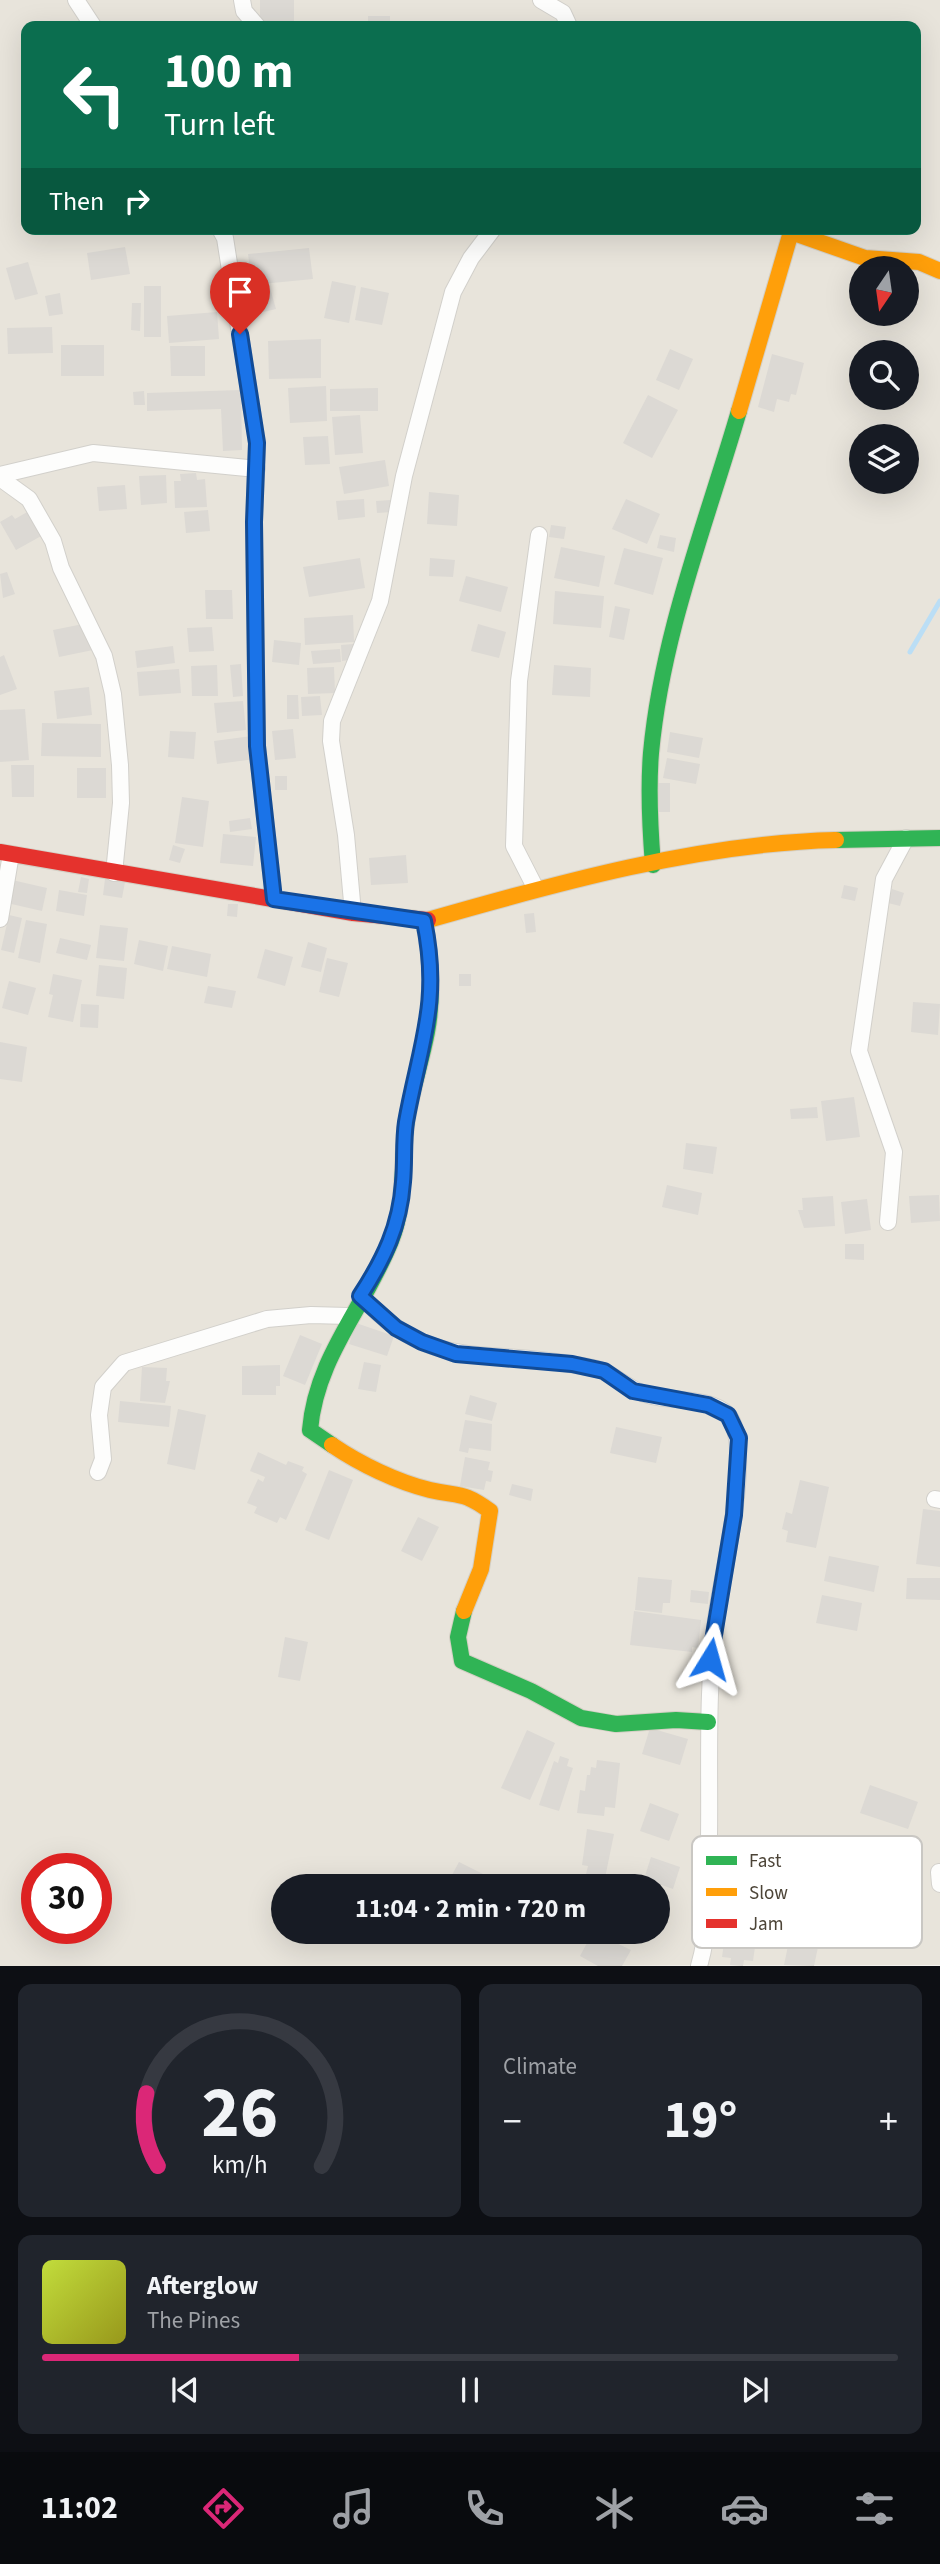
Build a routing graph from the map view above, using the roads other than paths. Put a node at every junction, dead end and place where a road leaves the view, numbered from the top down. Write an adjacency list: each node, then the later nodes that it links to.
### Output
1 (76, 0): 4 (street)
2 (242, 0): 5 (street)
3 (541, 0): 6 (street)
4 (90, 21)
5 (253, 21)
6 (567, 21)
7 (223, 235): 12 (street)
8 (488, 235): 22 (street)
9 (790, 235): 18 (street)
10 (800, 235): 11 (street)
11 (940, 271)
12 (257, 468): 13 (street); 21 (street)
13 (0, 477): 19 (street)
14 (539, 535): 20 (street)
15 (906, 838): 16 (street); 18 (street); 25 (street)
16 (940, 838)
17 (6, 853): 19 (street); 23 (street)
18 (653, 865): 20 (street)
19 (114, 873): 21 (street)
20 (536, 889): 24 (street)
21 (274, 899): 22 (street)
22 (353, 913): 24 (street)
23 (0, 919)
24 (424, 921): 26 (street)
25 (888, 1222)
26 (360, 1296): 27 (street); 29 (street)
27 (348, 1316): 28 (street); 29 (street)
28 (98, 1472)
29 (708, 1722): 30 (street)
30 (709, 1836)
31 (939, 1872): 32 (street)
32 (940, 1884)
33 (704, 1948): 34 (street)
34 (699, 1965)

